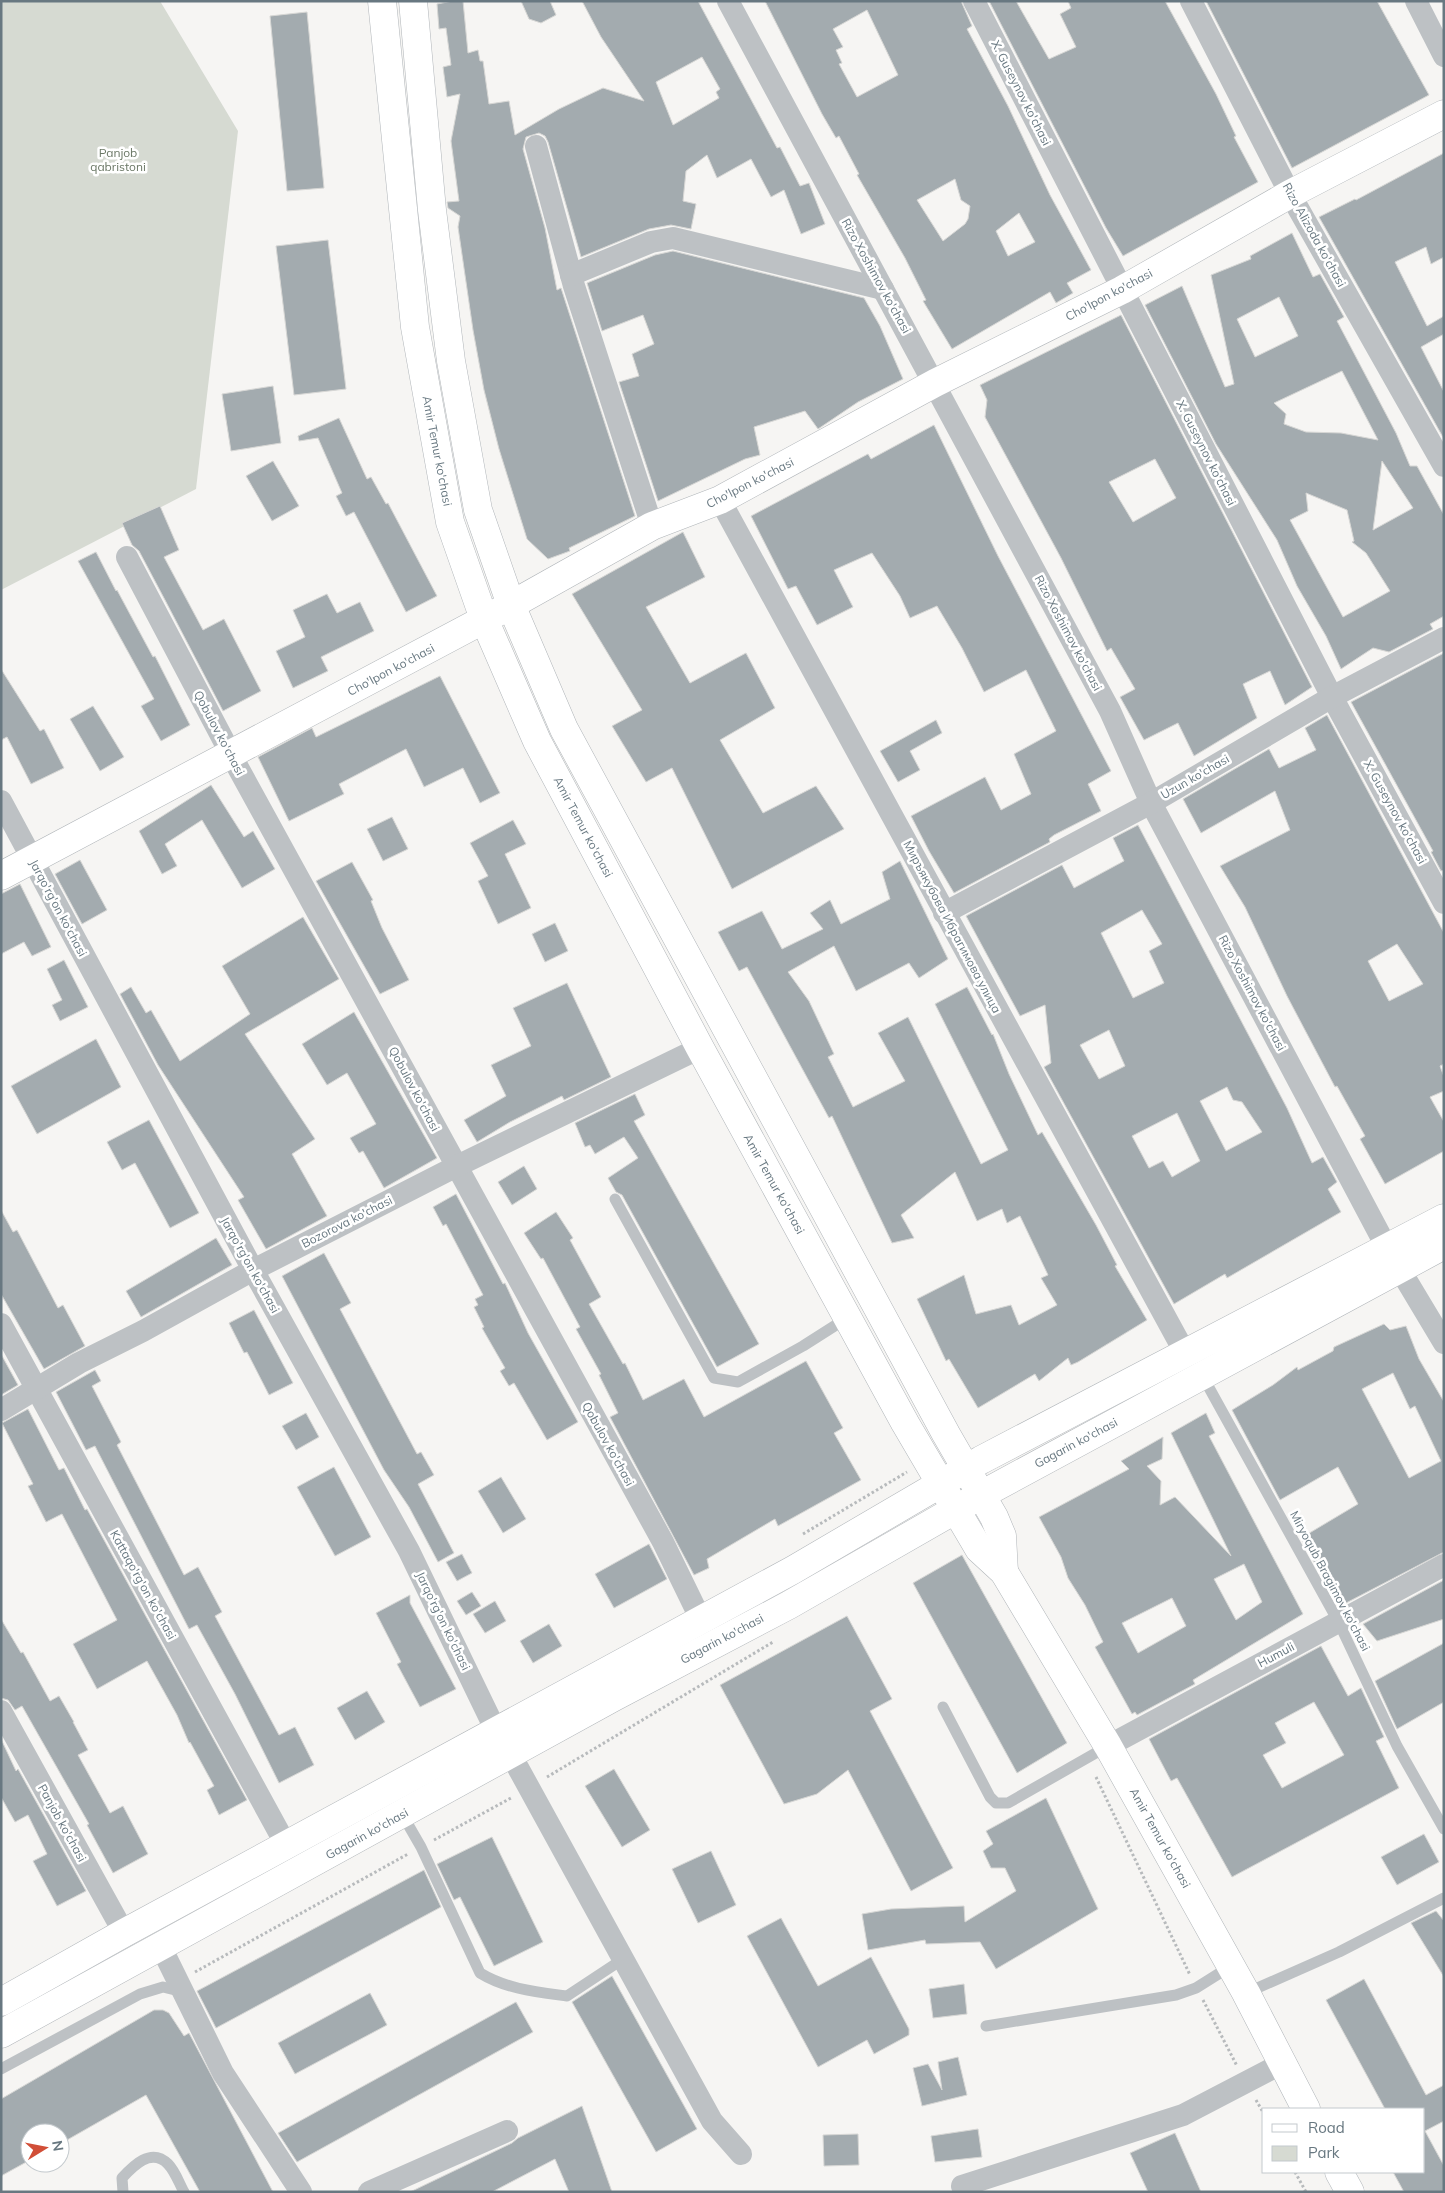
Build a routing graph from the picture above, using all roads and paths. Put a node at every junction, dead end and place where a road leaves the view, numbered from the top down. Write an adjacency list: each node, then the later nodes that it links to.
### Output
1 (382, 1): 20 (main road, Amir Temur ko'chasi)
2 (413, 1): 19 (main road, Amir Temur ko'chasi)
3 (728, 1): 12 (street, Rizo Xoshimov ko'chasi)
4 (974, 1): 13 (street, X. Guseynov ko'chasi)
5 (1191, 1): 10 (street, Rizo Alizoda ko'chasi)
6 (1416, 1): 7 (street)
7 (1444, 56)
8 (1444, 114): 10 (main road, Cho'lpon ko'chasi)
9 (536, 146): 11 (street)
10 (1290, 194): 13 (main road, Cho'lpon ko'chasi); 15 (street, Rizo Alizoda ko'chasi)
11 (571, 275): 12 (street); 17 (street)
12 (883, 289): 14 (street, Rizo Xoshimov ko'chasi)
13 (1122, 290): 14 (main road, Cho'lpon ko'chasi); 22 (street, X. Guseynov ko'chasi)
14 (935, 383): 16 (main road, Cho'lpon ko'chasi); 25 (street, Rizo Xoshimov ko'chasi)
15 (1444, 466)
16 (720, 500): 17 (main road, Cho'lpon ko'chasi); 29 (street, Миръякубова Ибрагимова улица)
17 (652, 526): 19 (main road, Cho'lpon ko'chasi)
18 (126, 557): 23 (street, Qobulov ko'chasi)
19 (511, 605): 20 (main road, Cho'lpon ko'chasi); 44 (main road, Amir Temur ko'chasi)
20 (484, 619): 23 (main road, Cho'lpon ko'chasi); 30 (main road, Amir Temur ko'chasi)
21 (1444, 638): 22 (street, Uzun ko'chasi)
22 (1332, 697): 25 (street, Uzun ko'chasi); 28 (street, X. Guseynov ko'chasi)
23 (231, 756): 26 (main road, Cho'lpon ko'chasi); 31 (street, Qobulov ko'chasi)
24 (1, 801): 26 (street, Jarqo'rg'on ko'chasi)
25 (1151, 803): 29 (street, Uzun ko'chasi); 35 (street, Rizo Xoshimov ko'chasi)
26 (32, 860): 27 (main road, Cho'lpon ko'chasi); 36 (street, Jarqo'rg'on ko'chasi)
27 (1, 876)
28 (1444, 903)
29 (944, 913): 40 (street, Миръякубова Ибрагимова улица)
30 (700, 1048): 31 (street, Bozorova ko'chasi); 37 (main road, Amir Temur ko'chasi)
31 (455, 1166): 36 (street, Bozorova ko'chasi); 50 (street, Qobulov ko'chasi)
32 (615, 1199): 37 (lane)
33 (1444, 1218): 35 (main road, Gagarin ko'chasi)
34 (1444, 1245): 35 (main road, Gagarin ko'chasi)
35 (1393, 1258): 39 (street, Rizo Xoshimov ko'chasi); 40 (main road, Gagarin ko'chasi); 41 (main road, Gagarin ko'chasi)
36 (253, 1270): 42 (street, Bozorova ko'chasi); 55 (street, Jarqo'rg'on ko'chasi)
37 (847, 1318): 45 (main road, Amir Temur ko'chasi)
38 (1, 1324): 42 (street, Kattaqo'rg'on ko'chasi)
39 (1444, 1343)
40 (1185, 1353): 44 (main road, Gagarin ko'chasi)
41 (1202, 1375): 46 (main road, Gagarin ko'chasi); 51 (lane, Miryoqub Bragimov ko'chasi)
42 (36, 1390): 43 (street, Bozorova ko'chasi); 61 (street, Kattaqo'rg'on ko'chasi)
43 (1, 1410)
44 (966, 1469): 45 (main road, Gagarin ko'chasi); 46 (main road, Amir Temur ko'chasi)
45 (939, 1484): 47 (main road, Amir Temur ko'chasi); 50 (main road, Gagarin ko'chasi)
46 (981, 1495): 47 (main road, Gagarin ko'chasi); 49 (main road, Amir Temur ko'chasi)
47 (955, 1510): 49 (main road, Amir Temur ko'chasi); 57 (main road, Gagarin ko'chasi)
48 (1444, 1565): 51 (street, Humuli)
49 (1004, 1572): 56 (main road, Amir Temur ko'chasi)
50 (701, 1620): 55 (main road, Gagarin ko'chasi)
51 (1338, 1621): 56 (street, Humuli); 60 (lane, Miryoqub Bragimov ko'chasi)
52 (780, 1638): 58 (path)
53 (943, 1707): 56 (lane)
54 (1, 1711): 64 (street, Panjob ko'chasi)
55 (496, 1730): 61 (main road, Gagarin ko'chasi)
56 (1097, 1752): 67 (main road, Amir Temur ko'chasi); 69 (path)
57 (511, 1755): 58 (street); 59 (main road, Gagarin ko'chasi)
58 (528, 1789): 62 (path); 66 (street)
59 (402, 1814): 62 (lane); 65 (main road, Gagarin ko'chasi)
60 (1444, 1829)
61 (286, 1845): 64 (main road, Gagarin ko'chasi)
62 (421, 1847): 66 (lane); 68 (path)
63 (1444, 1898): 70 (lane)
64 (124, 1933): 71 (main road, Gagarin ko'chasi)
65 (161, 1946): 68 (street); 73 (main road, Gagarin ko'chasi)
66 (623, 1959): 80 (street)
67 (1231, 1966): 69 (lane); 70 (main road, Amir Temur ko'chasi)
68 (180, 1987): 75 (lane); 86 (street)
69 (1196, 1988): 72 (lane); 76 (path)
70 (1246, 1993): 74 (main road, Amir Temur ko'chasi)
71 (1, 2002)
72 (986, 2026)
73 (1, 2034)
74 (1282, 2064): 76 (street); 77 (main road, Amir Temur ko'chasi)
75 (1, 2069)
76 (1246, 2083): 78 (path); 83 (street)
77 (1305, 2108)
78 (1262, 2111)
79 (507, 2131): 87 (street)
80 (741, 2154)
81 (1296, 2173): 88 (path)
82 (1340, 2173): 89 (main road)
83 (962, 2186)
84 (123, 2192): 85 (lane)
85 (184, 2192)
86 (301, 2192)
87 (369, 2192)
88 (1306, 2192)
89 (1350, 2192)

